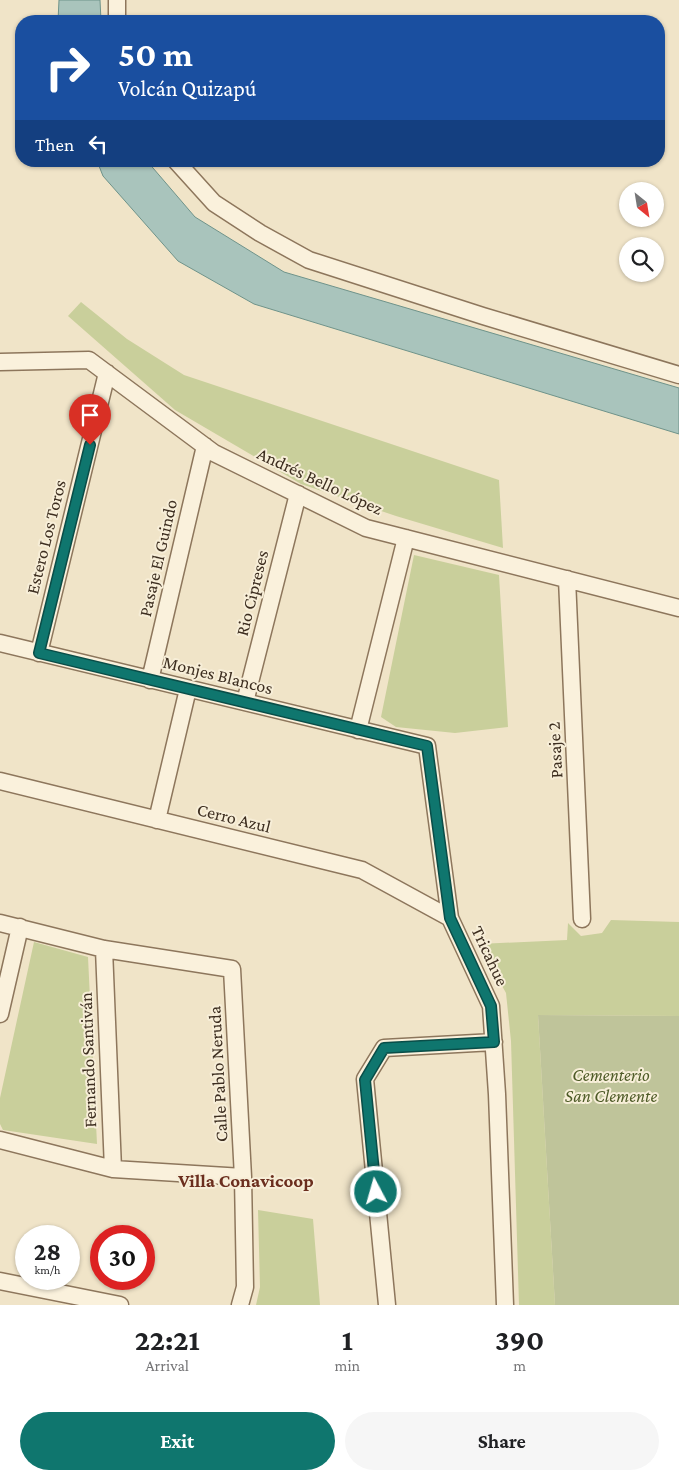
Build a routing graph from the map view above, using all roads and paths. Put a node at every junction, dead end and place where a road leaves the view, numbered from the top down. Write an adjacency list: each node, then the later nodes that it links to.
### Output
1 (117, 0): 2 (street)
2 (117, 15)
3 (181, 167): 6 (street)
4 (0, 362): 5 (street, Andrés Bello López)
5 (107, 373): 7 (street, Andrés Bello López); 13 (street, Estero Los Toros)
6 (679, 375)
7 (205, 446): 8 (street, Andrés Bello López); 14 (street, Pasaje El Guindo)
8 (298, 494): 9 (street, Andrés Bello López); 16 (street, Rio Cipreses)
9 (406, 538): 10 (street, Andrés Bello López); 17 (street)
10 (567, 579): 11 (street, Andrés Bello López); 22 (street, Pasaje 2)
11 (679, 608)
12 (0, 644): 13 (street, Monjes Blancos)
13 (39, 653): 14 (street, Monjes Blancos)
14 (150, 680): 15 (street, Monjes Blancos)
15 (188, 689): 16 (street, Monjes Blancos); 20 (street)
16 (244, 702): 17 (street, Monjes Blancos)
17 (358, 730): 18 (street, Monjes Blancos)
18 (427, 746): 21 (street, Tricahue)
19 (0, 781): 20 (street, Cerro Azul)
20 (157, 820): 21 (street, Cerro Azul)
21 (450, 918): 27 (street, Tricahue)
22 (582, 919)
23 (0, 923): 24 (street)
24 (20, 927): 25 (street); 26 (street)
25 (104, 949): 29 (street, Fernando Santiván); 30 (street, Calle Pablo Neruda)
26 (0, 1014)
27 (494, 1042): 34 (street); 35 (street, Tricahue)
28 (0, 1140): 29 (street)
29 (113, 1169): 30 (street)
30 (243, 1178): 33 (street, Calle Pablo Neruda)
31 (0, 1281): 32 (street)
32 (120, 1305)
33 (240, 1305)
34 (387, 1305)
35 (505, 1305)

